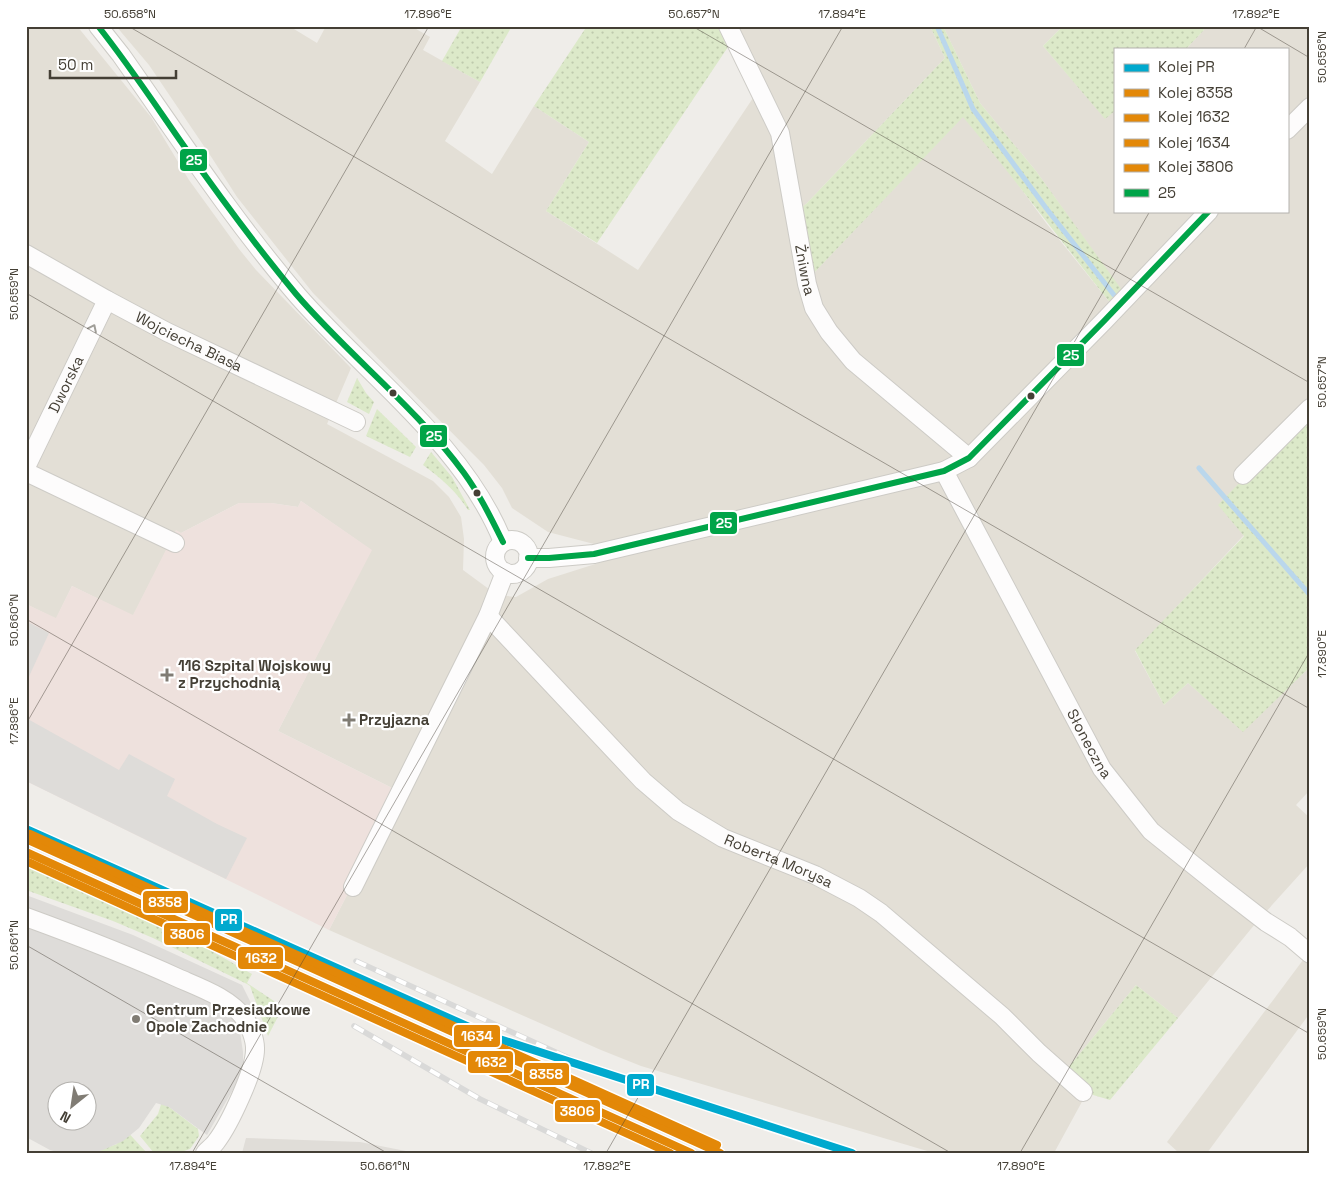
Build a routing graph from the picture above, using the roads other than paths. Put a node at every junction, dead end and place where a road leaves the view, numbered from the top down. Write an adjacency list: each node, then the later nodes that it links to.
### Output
1 (98, 26): 15 (street)
2 (728, 26): 10 (street, Żniwna)
3 (1310, 107): 4 (street)
4 (1288, 129)
5 (1208, 212): 10 (street)
6 (26, 254): 7 (street, Wojciecha Biasa)
7 (107, 300): 9 (street, Wojciecha Biasa); 11 (street, Dworska, one-way to 7)
8 (1310, 408): 14 (street)
9 (356, 422)
10 (968, 458): 12 (street)
11 (26, 467)
12 (944, 471): 17 (street); 22 (street, Słoneczna)
13 (26, 472): 16 (street)
14 (1243, 475)
15 (503, 542): 17 (street); 18 (street)
16 (175, 543)
17 (528, 558): 18 (street)
18 (505, 572): 19 (street)
19 (488, 616): 20 (street); 23 (street, Roberta Morysa)
20 (353, 887)
21 (26, 918): 24 (street)
22 (1310, 954)
23 (1083, 1092)
24 (212, 1149)

